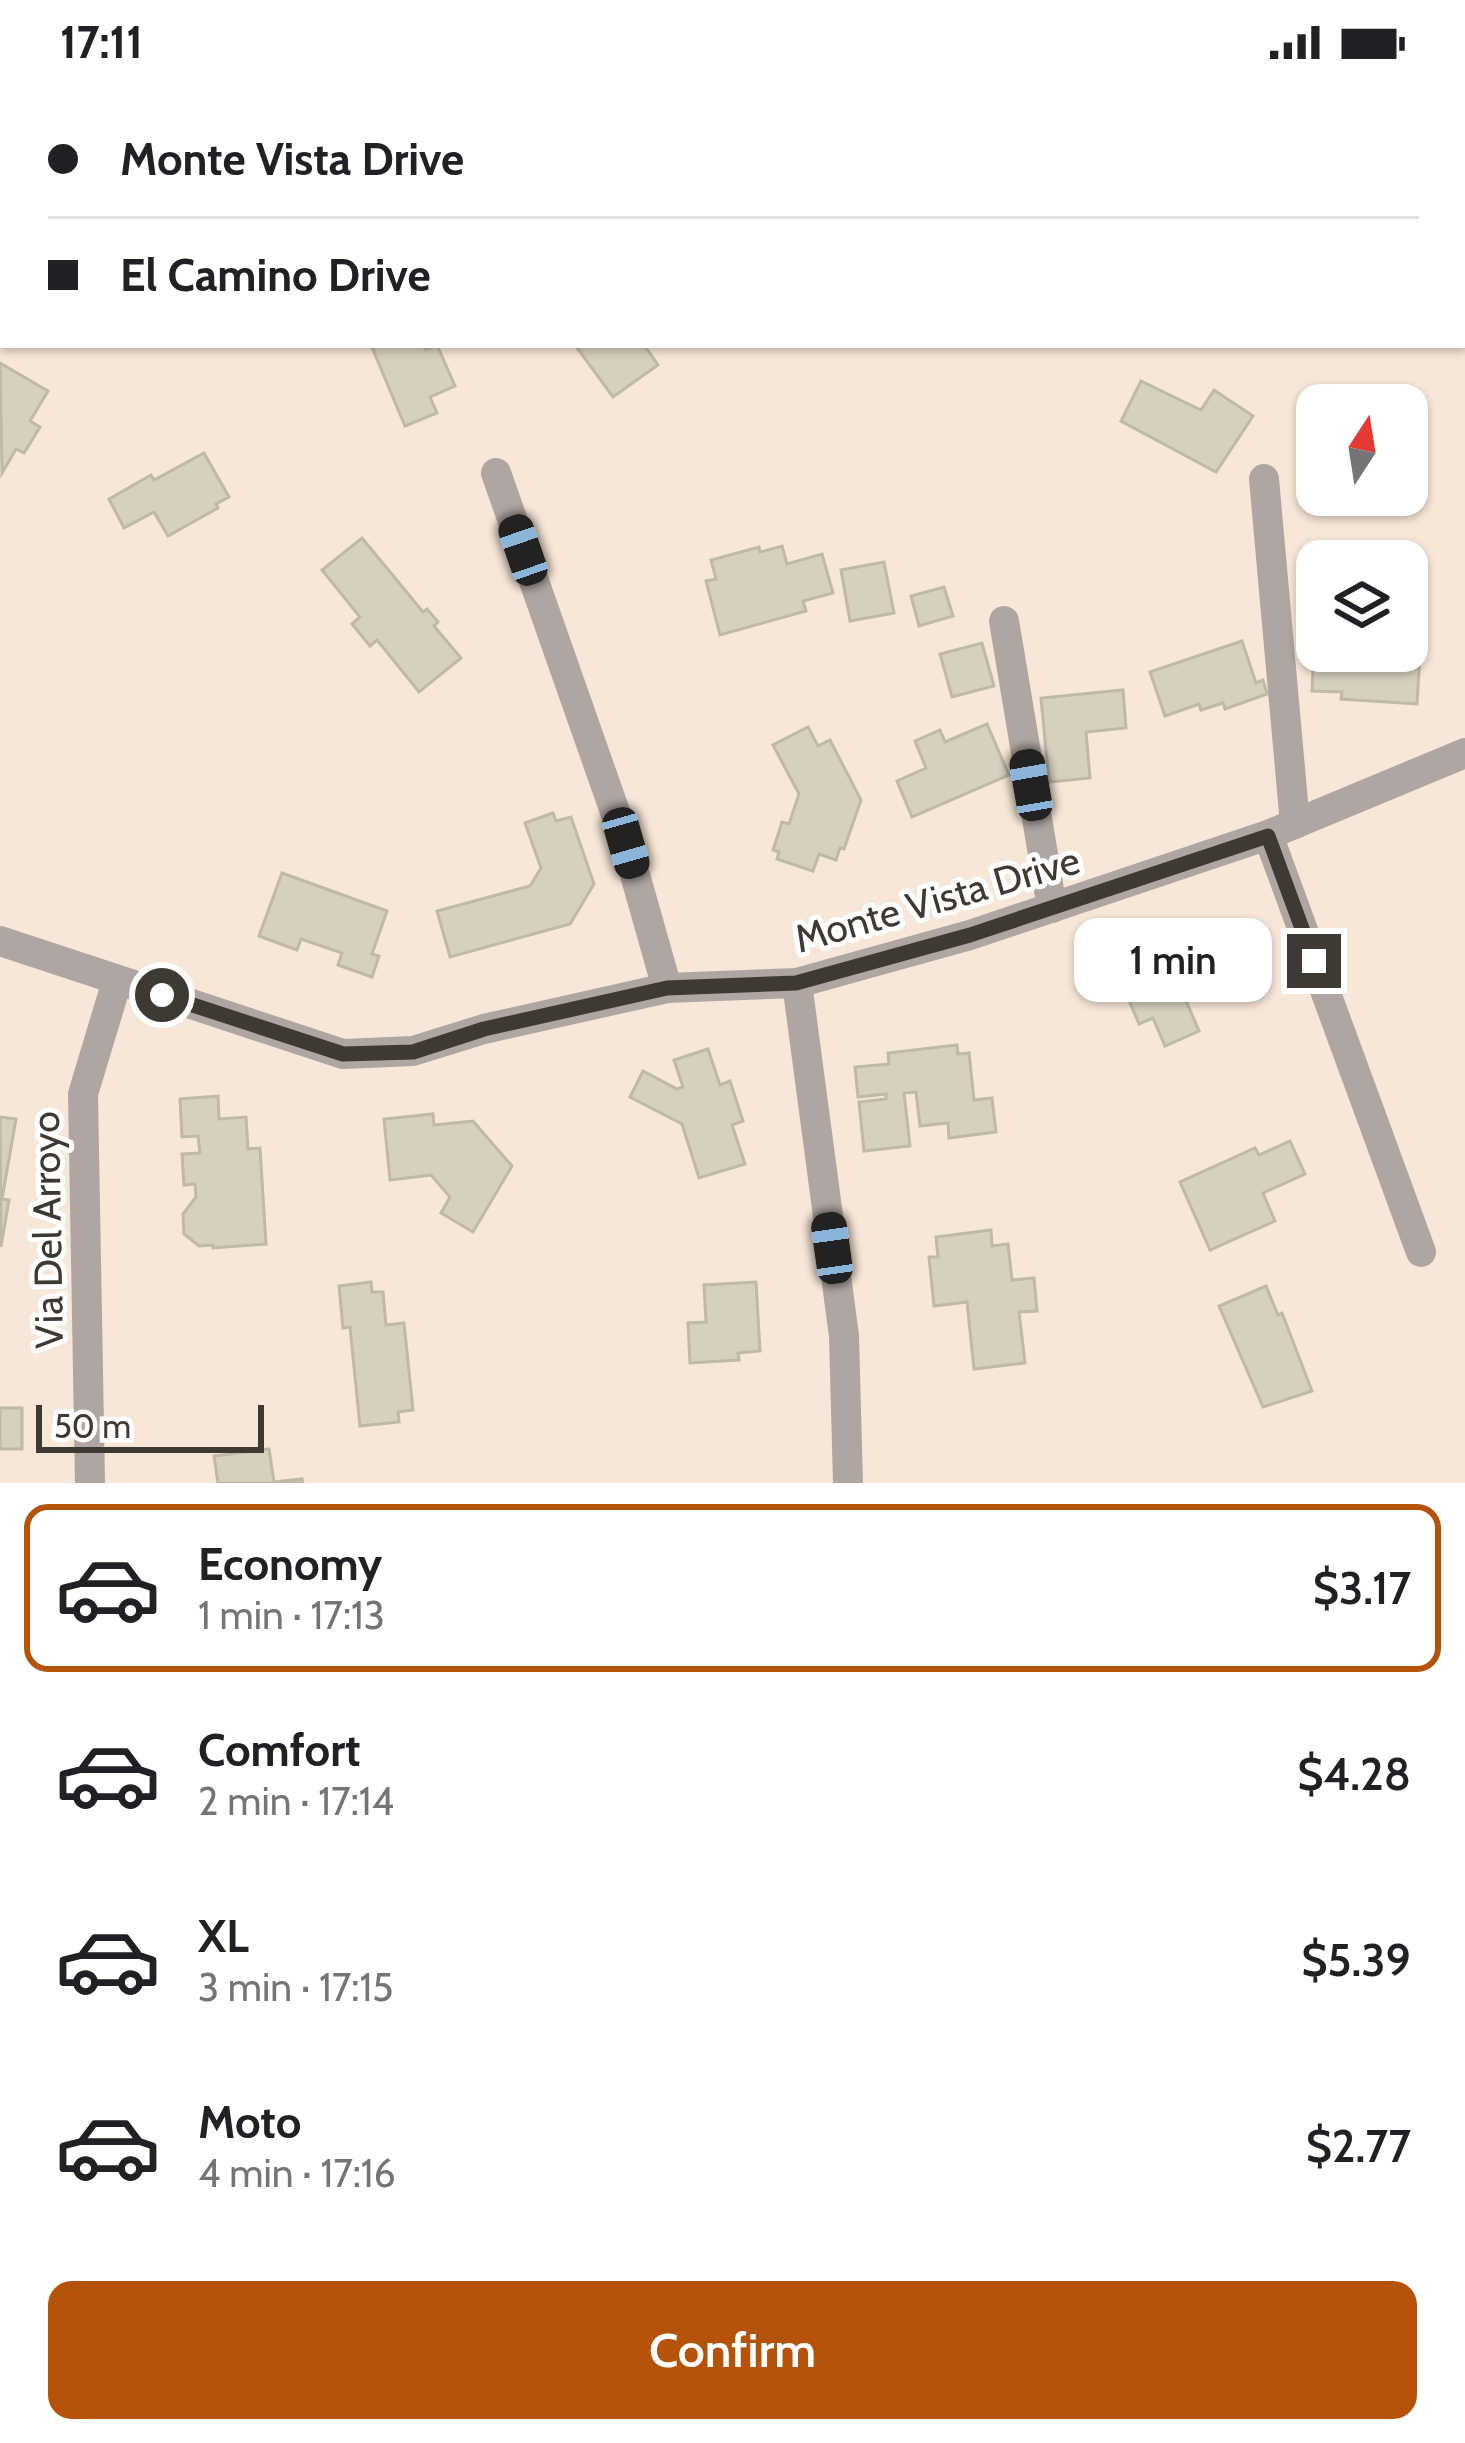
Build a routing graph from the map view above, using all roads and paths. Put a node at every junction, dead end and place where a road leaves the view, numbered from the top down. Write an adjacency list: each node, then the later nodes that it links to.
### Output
1 (496, 473): 10 (street)
2 (1264, 479): 5 (street)
3 (1004, 621): 6 (street)
4 (1465, 753): 5 (street, Monte Vista Drive)
5 (1282, 830): 6 (street, Monte Vista Drive); 11 (street)
6 (1052, 908): 9 (street, Monte Vista Drive)
7 (0, 941): 8 (street, Monte Vista Drive)
8 (117, 981): 10 (street, Monte Vista Drive); 12 (street, Via Del Arroyo)
9 (796, 983): 10 (street, Monte Vista Drive); 13 (street)
10 (667, 988)
11 (1420, 1252)
12 (91, 1483)
13 (848, 1483)

